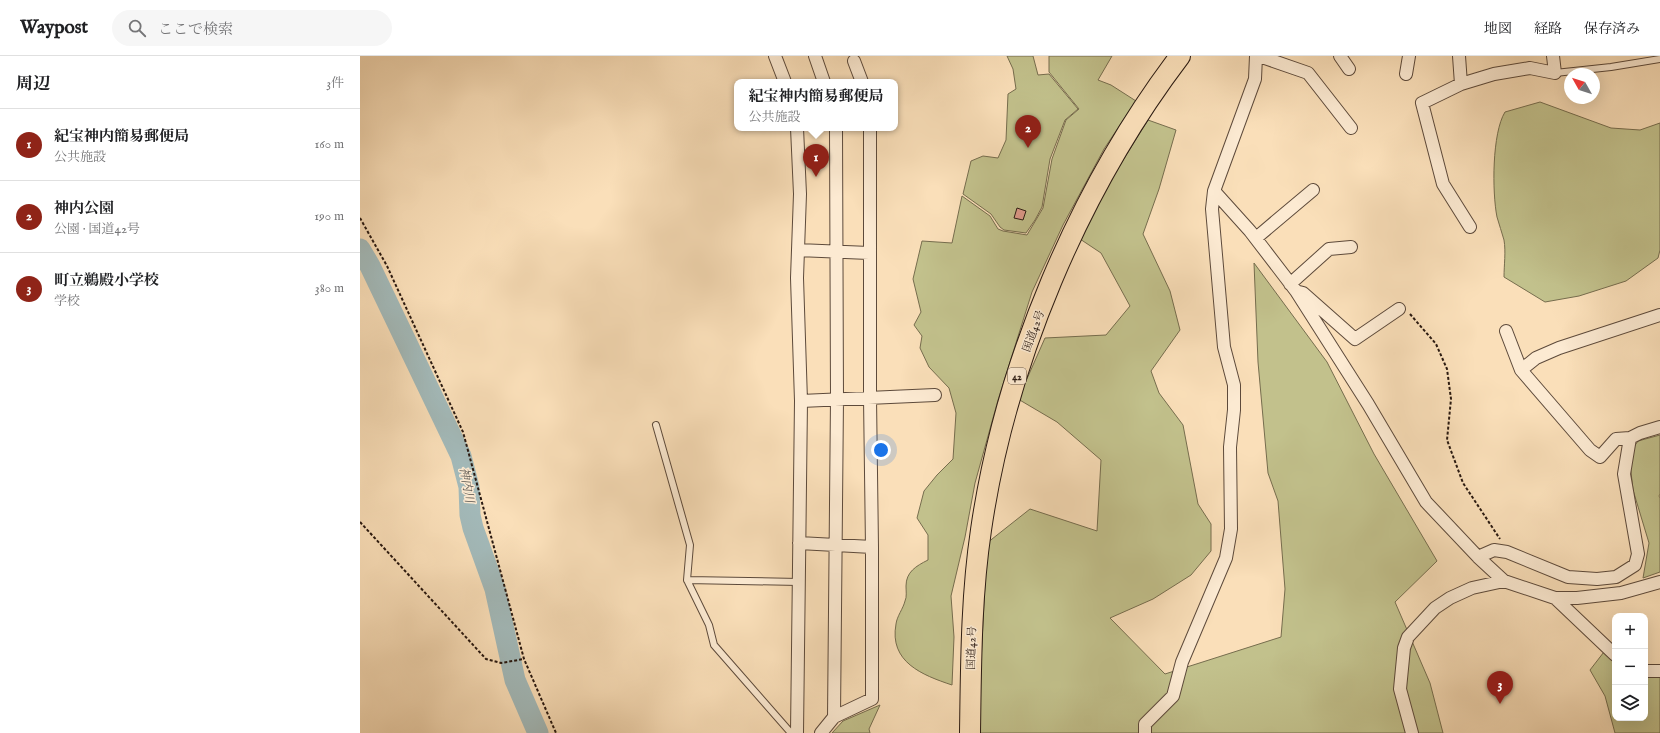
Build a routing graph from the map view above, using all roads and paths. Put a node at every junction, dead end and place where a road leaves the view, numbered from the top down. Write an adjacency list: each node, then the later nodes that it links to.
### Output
1 (815, 56): 15 (street)
2 (1180, 56): 63 (highway, 国道42号 / 42)
3 (1258, 56): 18 (street); 23 (street)
4 (1340, 56): 11 (street)
5 (1409, 56): 13 (street)
6 (1459, 56): 17 (street)
7 (1553, 56): 12 (street)
8 (777, 57): 14 (street)
9 (1660, 59): 12 (lane)
10 (854, 61): 16 (street)
11 (1349, 70)
12 (1555, 73): 17 (street)
13 (1406, 74)
14 (784, 79)
15 (823, 79)
16 (861, 79)
17 (1461, 84): 25 (street)
18 (1351, 128)
19 (797, 131): 28 (street)
20 (836, 131): 29 (street)
21 (870, 131): 30 (street)
22 (1313, 190): 26 (street)
23 (1214, 191): 26 (street); 64 (street)
24 (360, 218): 55 (path)
25 (1470, 227)
26 (1256, 238): 31 (street)
27 (1351, 247): 31 (street)
28 (798, 250): 29 (street); 39 (street)
29 (837, 252): 30 (street); 38 (street)
30 (869, 253): 37 (street)
31 (1293, 287): 32 (street); 48 (street)
32 (1402, 309): 47 (path)
33 (1660, 315): 35 (street)
34 (1506, 331): 35 (street)
35 (1521, 370): 42 (street)
36 (935, 395): 37 (street)
37 (870, 398): 38 (street); 46 (street)
38 (837, 399): 39 (street); 45 (street)
39 (801, 401): 44 (street)
40 (656, 425): 49 (lane)
41 (1660, 427): 42 (street)
42 (1630, 438): 47 (street)
43 (360, 522): 55 (path)
44 (799, 543): 45 (street); 51 (street)
45 (836, 545): 46 (street); 58 (street)
46 (872, 546): 58 (street)
47 (1510, 553): 48 (street)
48 (1478, 557): 50 (street)
49 (687, 580): 51 (lane); 60 (lane)
50 (1504, 581): 53 (street); 65 (street)
51 (799, 582): 61 (street)
52 (1660, 582): 53 (street)
53 (1555, 598): 54 (street)
54 (1612, 652)
55 (524, 659): 59 (path)
56 (1648, 671): 57 (street)
57 (1660, 671)
58 (834, 717): 62 (street)
59 (556, 733)
60 (791, 733)
61 (797, 733)
62 (821, 733)
63 (970, 733)
64 (1145, 733)
65 (1412, 733)

